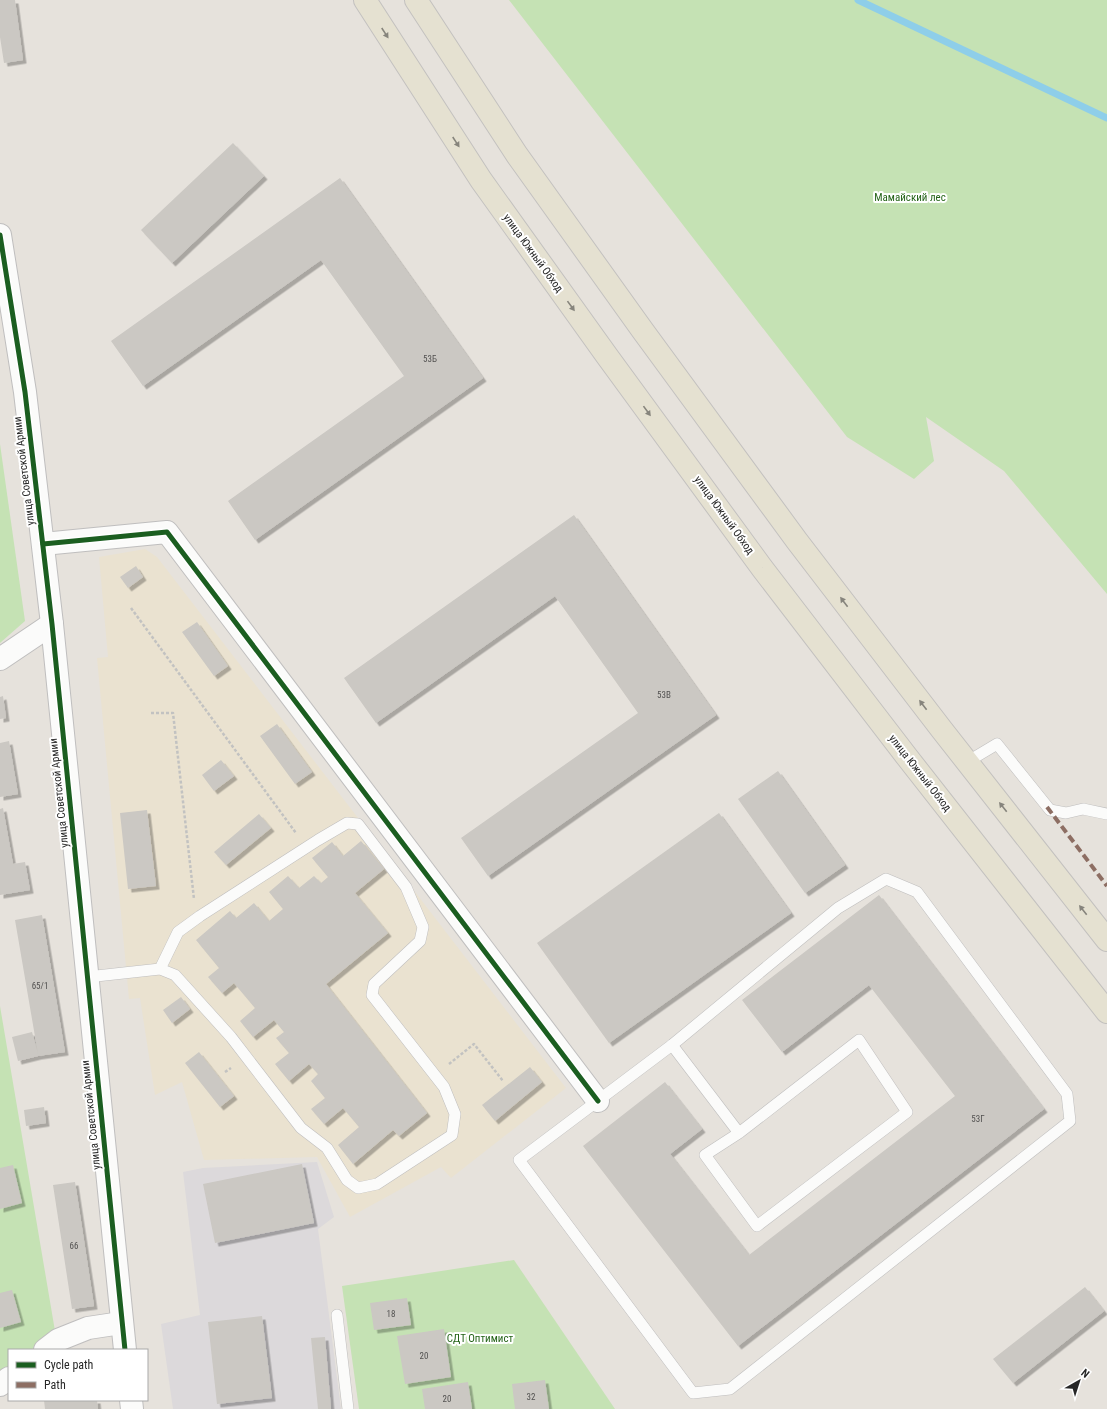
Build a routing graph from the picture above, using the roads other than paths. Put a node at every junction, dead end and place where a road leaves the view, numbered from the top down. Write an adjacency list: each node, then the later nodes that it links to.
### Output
1 (365, 0): 12 (main road, улица Южный Обход, one-way to 12)
2 (416, 0): 7 (main road, one-way to 2)
3 (0, 235): 4 (street, улица Советской Армии)
4 (43, 544): 5 (street, улица Советской Армии); 14 (street)
5 (52, 624): 6 (street); 11 (street, улица Советской Армии)
6 (0, 658)
7 (967, 762): 8 (lane); 9 (main road, one-way to 7)
8 (1107, 814)
9 (1107, 940)
10 (160, 969): 10 (lane); 11 (lane)
11 (87, 977): 17 (street, улица Советской Армии)
12 (1107, 1012)
13 (672, 1045): 14 (lane); 14 (lane); 15 (lane)
14 (598, 1101)
15 (739, 1133): 15 (lane)
16 (337, 1315): 22 (lane)
17 (121, 1323): 18 (street); 19 (street, улица Советской Армии)
18 (46, 1349)
19 (125, 1349)
20 (8, 1379): 21 (street)
21 (0, 1385)
22 (348, 1409)

